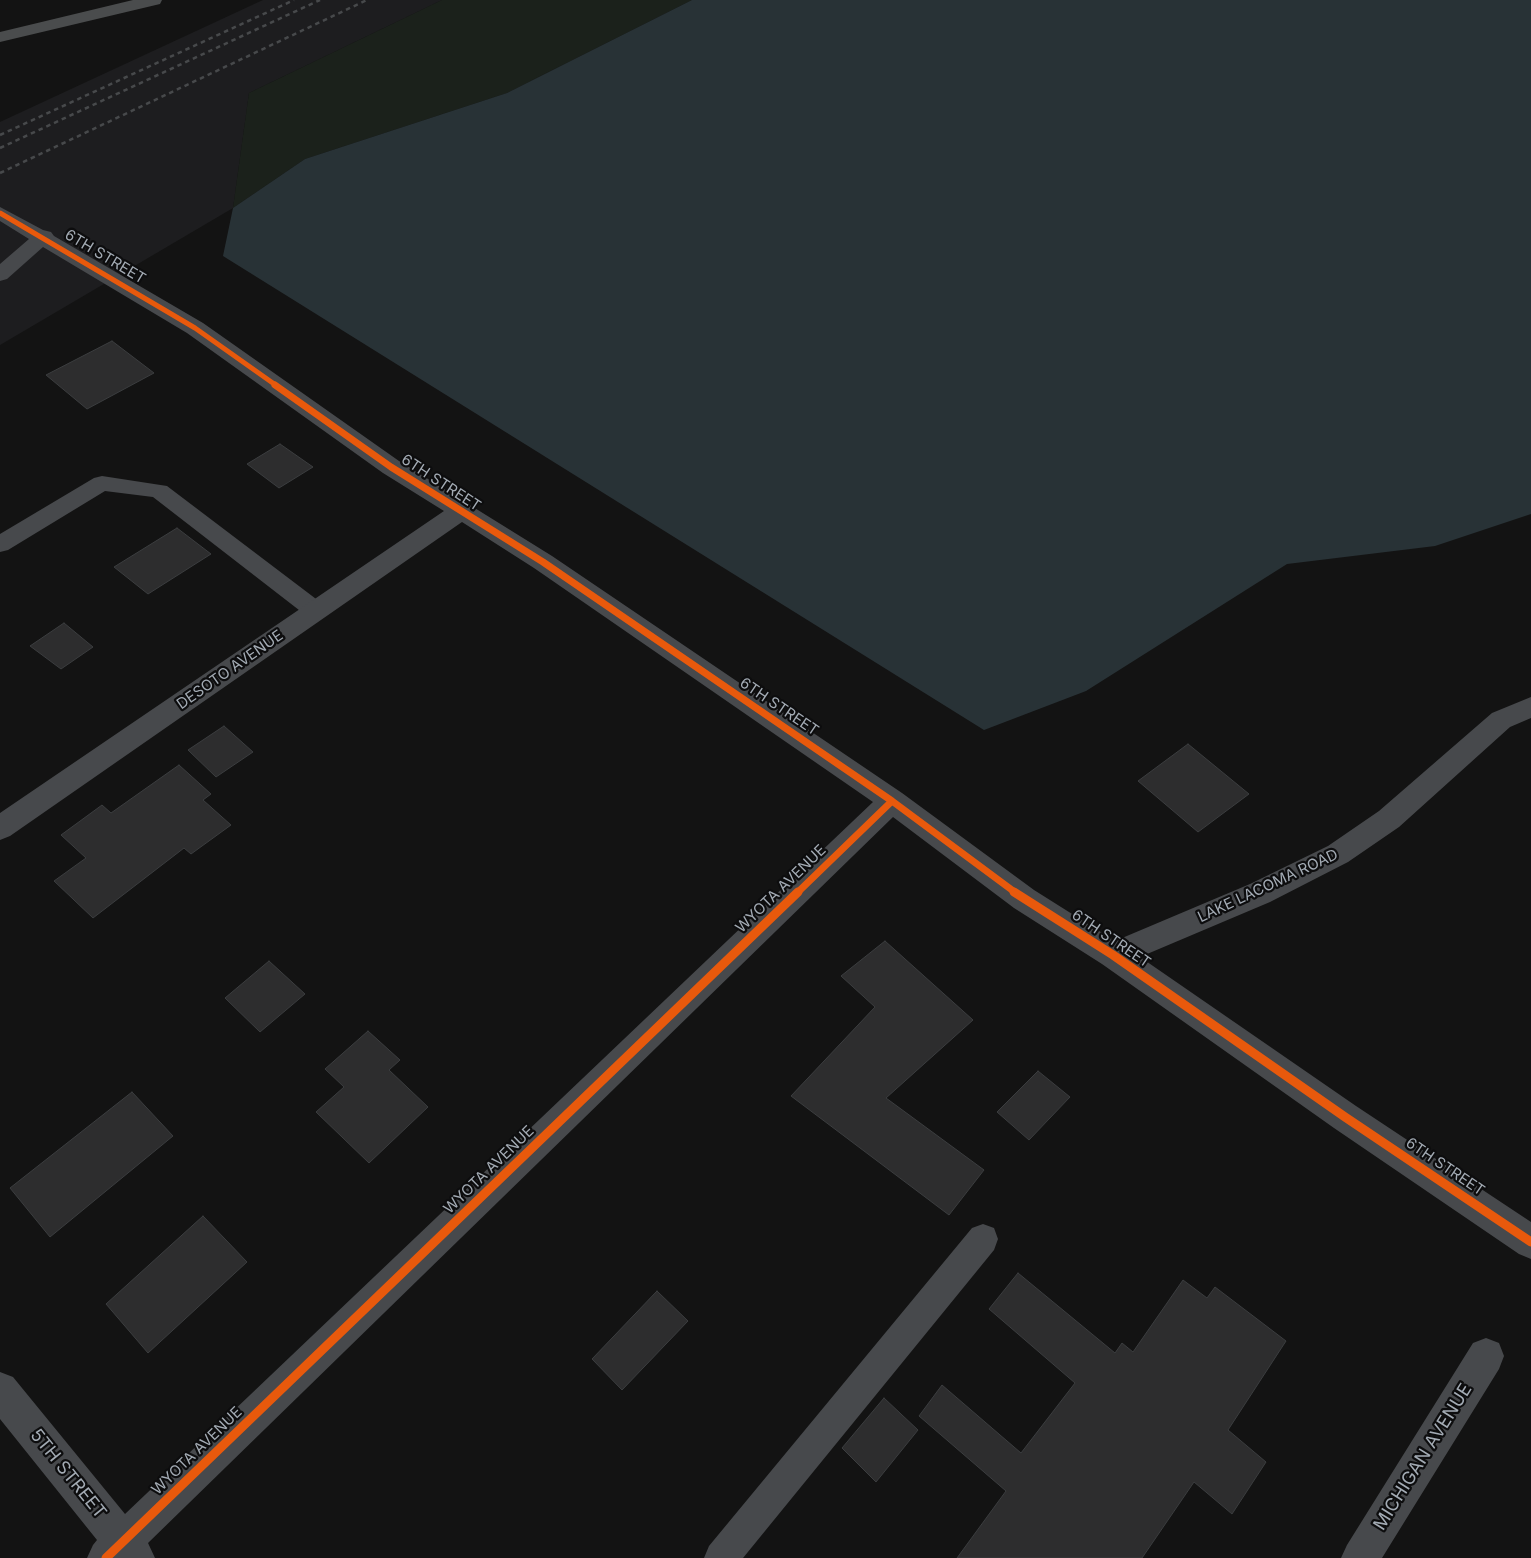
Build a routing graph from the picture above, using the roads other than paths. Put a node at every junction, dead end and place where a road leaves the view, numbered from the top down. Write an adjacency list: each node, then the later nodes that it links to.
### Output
1 (92, 0): 3 (highway)
2 (154, 0): 4 (highway)
3 (0, 22)
4 (0, 37)
5 (0, 212): 6 (street, 6TH STREET)
6 (44, 236): 7 (street); 8 (street, 6TH STREET)
7 (0, 275)
8 (460, 512): 10 (street, DESOTO AVENUE); 12 (street, 6TH STREET)
9 (0, 544): 10 (lane)
10 (316, 611): 13 (street, DESOTO AVENUE)
11 (1531, 708): 14 (street, LAKE LACOMA ROAD)
12 (892, 801): 14 (street, 6TH STREET); 19 (street, WYOTA AVENUE)
13 (0, 828)
14 (1113, 955): 16 (street, 6TH STREET)
15 (984, 1239): 20 (lane)
16 (1531, 1242)
17 (1486, 1356): 21 (street, MICHIGAN AVENUE)
18 (0, 1390): 19 (street, 5TH STREET)
19 (122, 1553)
20 (721, 1558)
21 (1360, 1558)

